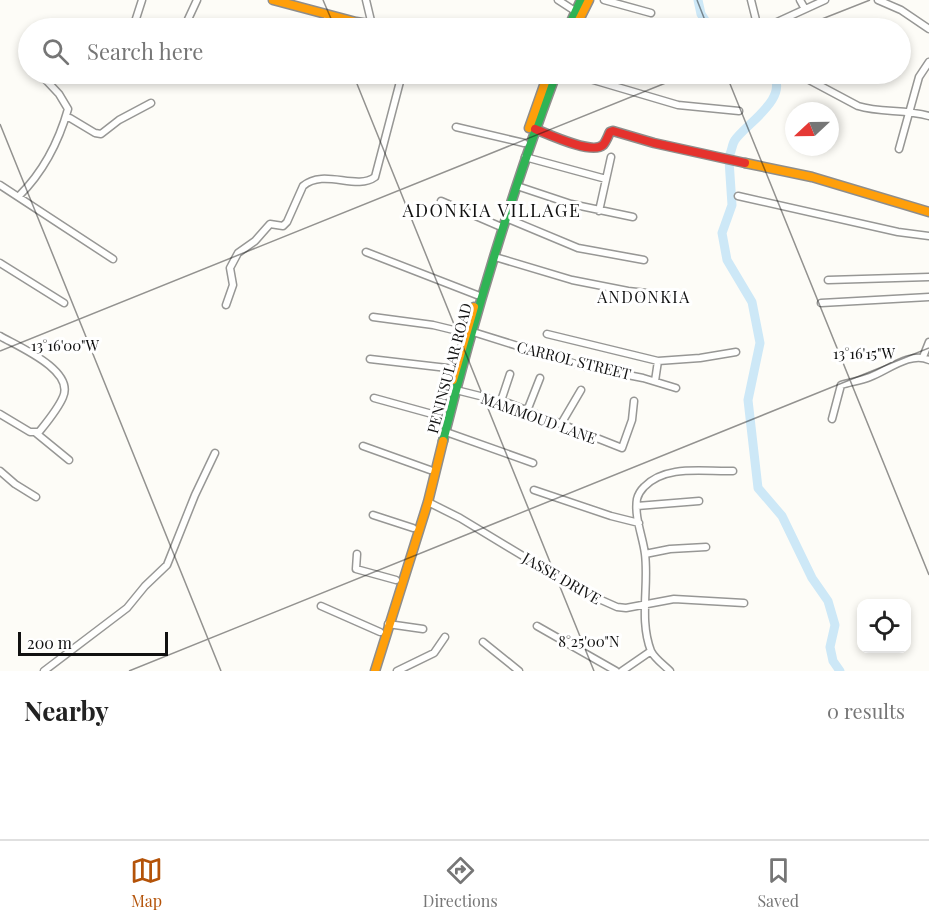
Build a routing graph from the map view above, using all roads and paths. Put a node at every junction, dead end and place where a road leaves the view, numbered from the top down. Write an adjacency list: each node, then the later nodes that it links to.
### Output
1 (141, 0): 17 (street)
2 (197, 0): 18 (street)
3 (273, 0): 16 (main road)
4 (366, 0): 21 (street)
5 (558, 0): 14 (street)
6 (581, 0): 14 (main road)
7 (589, 0): 14 (main road)
8 (604, 0): 15 (street)
9 (751, 0): 23 (street)
10 (800, 0): 13 (street)
11 (825, 0): 13 (street)
12 (878, 0): 25 (street)
13 (805, 9): 24 (street)
14 (579, 13): 22 (main road)
15 (651, 13)
16 (329, 15): 19 (street); 20 (main road)
17 (136, 18)
18 (189, 18)
19 (328, 18)
20 (342, 18)
21 (370, 18)
22 (578, 18)
23 (756, 18)
24 (786, 18)
25 (929, 29)
26 (929, 62): 35 (street)
27 (50, 84): 37 (street)
28 (399, 84): 68 (street)
29 (547, 84): 40 (main road, PENINSULAR ROAD)
30 (548, 84): 39 (main road, PENINSULAR ROAD)
31 (607, 84): 34 (street)
32 (817, 84): 35 (street)
33 (151, 103): 37 (street)
34 (739, 111)
35 (909, 111): 36 (street); 41 (street)
36 (929, 116)
37 (66, 118): 47 (street)
38 (456, 127): 40 (street)
39 (535, 129): 42 (main road, PENINSULAR ROAD); 51 (main road)
40 (524, 143): 54 (main road, PENINSULAR ROAD)
41 (899, 149)
42 (525, 157): 44 (street); 46 (main road, PENINSULAR ROAD)
43 (611, 157): 44 (street)
44 (606, 179): 50 (street)
45 (0, 185): 47 (street)
46 (517, 186): 50 (street); 53 (main road, PENINSULAR ROAD)
47 (19, 196): 58 (street)
48 (738, 196): 55 (street)
49 (441, 201): 54 (street)
50 (599, 211): 52 (street)
51 (929, 212)
52 (633, 217)
53 (506, 218): 57 (main road, PENINSULAR ROAD); 59 (street)
54 (498, 226): 63 (main road, PENINSULAR ROAD)
55 (929, 236)
56 (366, 252): 63 (street)
57 (495, 257): 64 (street); 70 (main road, PENINSULAR ROAD)
58 (113, 259)
59 (644, 260)
60 (0, 263): 66 (street)
61 (929, 278): 62 (street)
62 (828, 280)
63 (477, 295): 70 (main road, PENINSULAR ROAD)
64 (666, 295)
65 (929, 297): 67 (street)
66 (64, 303)
67 (821, 303)
68 (226, 305)
69 (373, 317): 70 (street, CARROL STREET)
70 (470, 333): 78 (main road, PENINSULAR ROAD); 81 (street, CARROL STREET); 83 (main road, PENINSULAR ROAD)
71 (547, 334): 77 (street)
72 (0, 336): 94 (street)
73 (929, 342): 76 (street)
74 (736, 352): 77 (street)
75 (370, 359): 78 (street)
76 (926, 359): 91 (street)
77 (658, 361): 81 (street)
78 (456, 369): 90 (main road, PENINSULAR ROAD)
79 (510, 374): 86 (street)
80 (540, 378): 88 (street)
81 (655, 381): 82 (street, CARROL STREET)
82 (676, 388)
83 (456, 390): 86 (street, MAMMOUD LANE); 93 (main road, PENINSULAR ROAD)
84 (581, 390): 92 (street)
85 (374, 398): 90 (street)
86 (501, 401): 88 (street, MAMMOUD LANE)
87 (634, 401): 92 (street, MAMMOUD LANE)
88 (527, 411): 92 (street, MAMMOUD LANE)
89 (0, 414): 94 (street)
90 (443, 417): 99 (main road, PENINSULAR ROAD)
91 (832, 419)
92 (561, 424)
93 (446, 432): 98 (street); 105 (main road, PENINSULAR ROAD)
94 (36, 433): 97 (street)
95 (363, 446): 99 (street)
96 (215, 453): 124 (street)
97 (69, 460)
98 (533, 463)
99 (430, 470): 109 (main road, PENINSULAR ROAD)
100 (0, 471): 103 (street)
101 (733, 471): 106 (street)
102 (534, 490): 108 (street)
103 (36, 497)
104 (699, 501): 106 (street)
105 (428, 502): 115 (street, JASSE DRIVE); 117 (main road, PENINSULAR ROAD)
106 (637, 503): 108 (street)
107 (373, 515): 109 (street)
108 (639, 523): 112 (street)
109 (412, 528): 113 (main road, PENINSULAR ROAD)
110 (706, 547): 112 (street)
111 (357, 554): 113 (street)
112 (645, 554): 115 (street)
113 (396, 580): 120 (main road, PENINSULAR ROAD)
114 (744, 603): 115 (street, JASSE DRIVE)
115 (645, 604): 123 (street)
116 (321, 606): 120 (street)
117 (388, 624): 119 (street); 126 (main road, PENINSULAR ROAD)
118 (537, 626): 129 (street)
119 (423, 629)
120 (380, 632): 125 (main road, PENINSULAR ROAD)
121 (445, 637): 127 (street)
122 (483, 642): 128 (street)
123 (651, 651): 130 (street); 131 (street)
124 (44, 671)
125 (369, 671)
126 (375, 671)
127 (397, 671)
128 (519, 671)
129 (616, 671)
130 (622, 671)
131 (670, 671)

